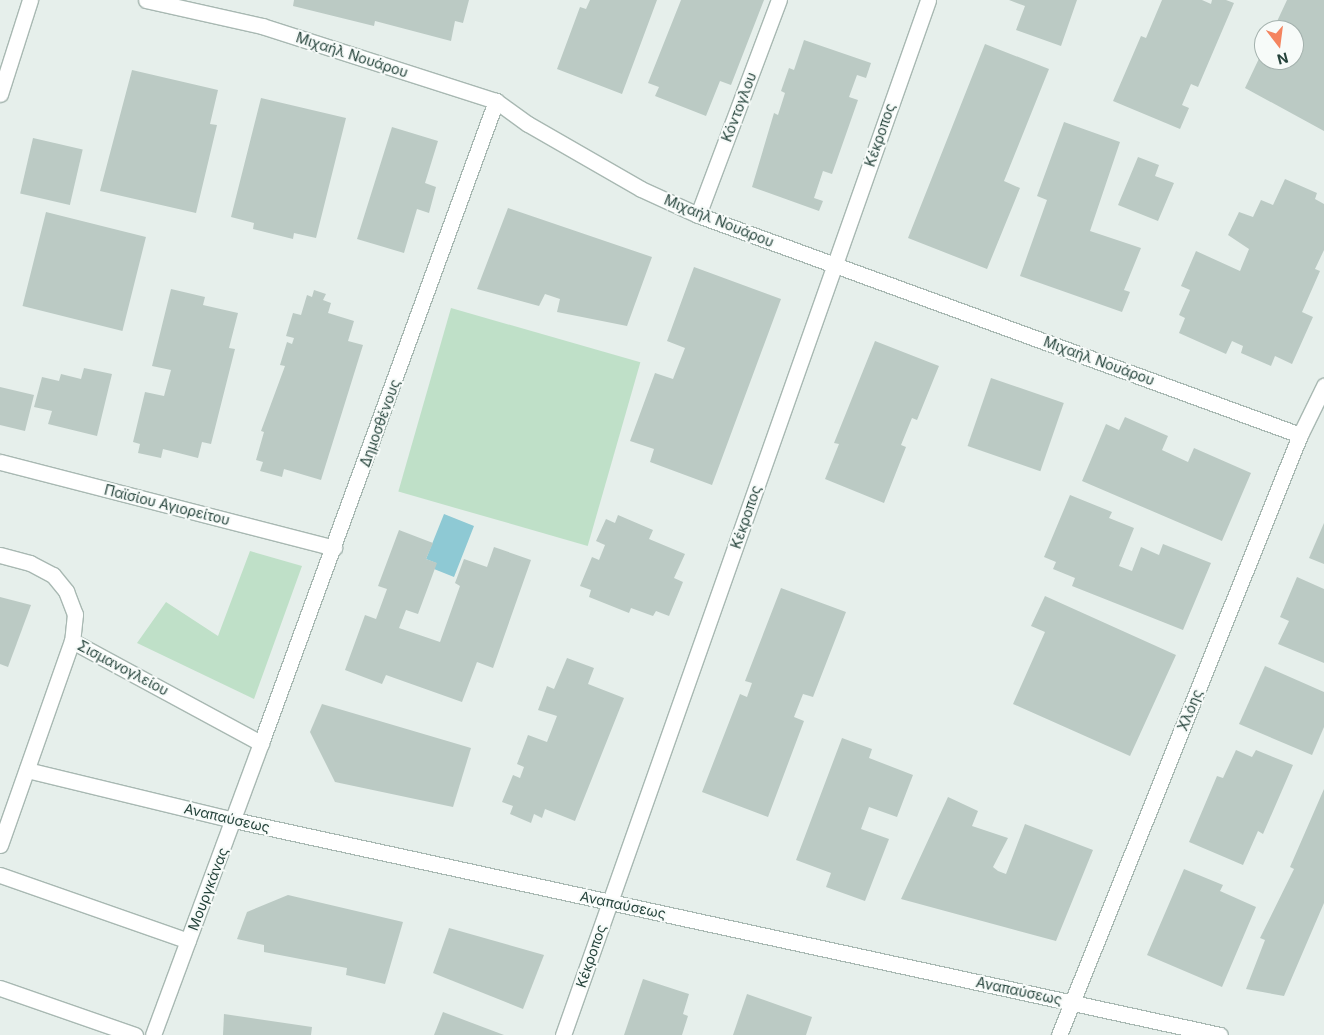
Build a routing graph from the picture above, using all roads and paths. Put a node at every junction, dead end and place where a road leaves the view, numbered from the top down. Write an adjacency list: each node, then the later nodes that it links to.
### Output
1 (30, 0): 5 (street)
2 (146, 0): 6 (street, Μιχαήλ Νουάρου)
3 (779, 0): 7 (street, Κόντογλου)
4 (928, 0): 8 (street, Κέκροπος)
5 (0, 94)
6 (496, 101): 7 (street, Μιχαήλ Νουάρου); 12 (street, Δημοσθένους)
7 (698, 215): 8 (street, Μιχαήλ Νουάρου)
8 (835, 265): 10 (street, Μιχαήλ Νουάρου); 20 (street, Κέκροπος)
9 (1324, 386): 10 (street, Χλόης)
10 (1300, 435): 23 (street, Χλόης)
11 (0, 462): 12 (street, Παϊσίου Αγιορείτου)
12 (334, 548): 15 (street, Δημοσθένους)
13 (0, 555): 14 (street, Σισμανογλείου)
14 (72, 641): 15 (street, Σισμανογλείου); 16 (street)
15 (261, 743): 17 (street, Μουργκάνας)
16 (27, 770): 17 (street, Αναπαύσεως); 18 (street)
17 (234, 820): 20 (street, Αναπαύσεως); 21 (street, Μουργκάνας)
18 (0, 846)
19 (0, 875): 21 (street)
20 (610, 902): 23 (street, Αναπαύσεως); 26 (street, Κέκροπος)
21 (188, 941): 25 (street, Μουργκάνας)
22 (0, 988): 24 (street)
23 (1072, 1003): 27 (street, Χλόης); 28 (street, Αναπαύσεως)
24 (135, 1035)
25 (153, 1035)
26 (564, 1035)
27 (1059, 1035)
28 (1220, 1035)

